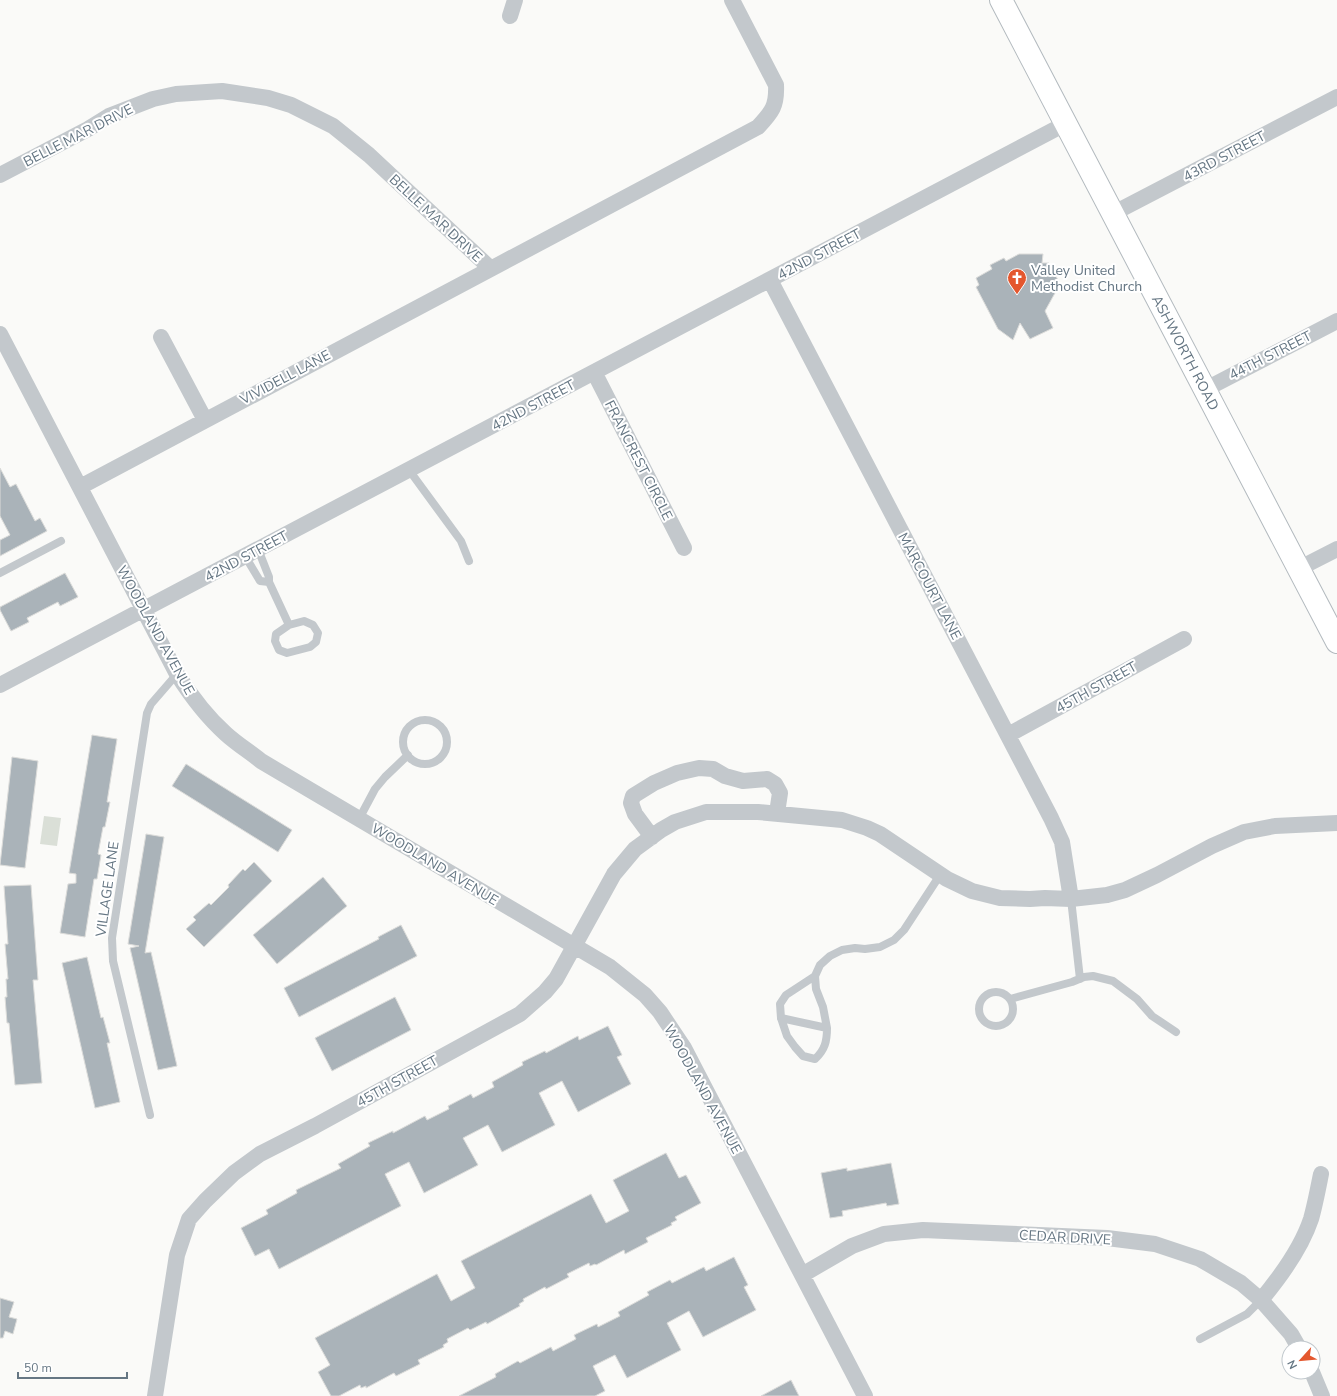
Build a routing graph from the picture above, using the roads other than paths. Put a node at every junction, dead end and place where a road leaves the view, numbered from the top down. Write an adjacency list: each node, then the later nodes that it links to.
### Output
1 (515, 0): 4 (street)
2 (732, 0): 9 (street, BELLE MAR DRIVE)
3 (1000, 0): 6 (main road, ASHWORTH ROAD)
4 (510, 16)
5 (1337, 97): 8 (street, 43RD STREET)
6 (1065, 124): 8 (main road, ASHWORTH ROAD); 10 (street, 42ND STREET)
7 (0, 175): 9 (street, BELLE MAR DRIVE)
8 (1112, 214): 15 (main road, ASHWORTH ROAD)
9 (490, 268): 16 (street, VIVIDELL LANE)
10 (770, 280): 14 (street, 42ND STREET); 33 (street, MARCOURT LANE)
11 (1337, 321): 15 (street, 44TH STREET)
12 (161, 337): 16 (street)
13 (2, 343): 18 (street, WOODLAND AVENUE)
14 (594, 372): 17 (street, 42ND STREET); 20 (street, FRANCREST CIRCLE)
15 (1204, 390): 24 (main road, ASHWORTH ROAD)
16 (205, 420): 18 (street, VIVIDELL LANE)
17 (409, 470): 22 (street, 42ND STREET); 23 (lane)
18 (80, 487): 27 (street, WOODLAND AVENUE)
19 (61, 541): 25 (lane)
20 (684, 548)
21 (1337, 549): 24 (street)
22 (251, 553): 26 (lane); 26 (lane); 27 (street, 42ND STREET)
23 (469, 561)
24 (1298, 569): 30 (main road, ASHWORTH ROAD)
25 (0, 573)
26 (269, 582): 28 (lane)
27 (143, 610): 31 (street, WOODLAND AVENUE); 32 (street, 42ND STREET)
28 (289, 625): 28 (lane)
29 (1184, 639): 33 (street, 45TH STREET)
30 (1337, 642)
31 (177, 674): 36 (street, WOODLAND AVENUE); 48 (lane, VILLAGE LANE)
32 (0, 685)
33 (1008, 735): 40 (street, MARCOURT LANE)
34 (408, 755): 34 (lane); 36 (lane)
35 (777, 814): 38 (street, 45TH STREET); 38 (street); 39 (street, 45TH STREET)
36 (359, 819): 41 (street, WOODLAND AVENUE)
37 (1337, 823): 40 (street, 45TH STREET)
38 (652, 837): 41 (street, 45TH STREET)
39 (940, 875): 40 (street, 45TH STREET); 42 (lane)
40 (1071, 899): 43 (lane)
41 (574, 946): 50 (street, WOODLAND AVENUE); 55 (street, 45TH STREET)
42 (815, 976): 45 (lane); 46 (lane)
43 (1080, 979): 44 (lane); 47 (lane)
44 (1010, 999): 44 (lane)
45 (781, 1018): 46 (lane); 46 (lane)
46 (827, 1028)
47 (1176, 1032)
48 (150, 1115)
49 (1321, 1174): 51 (street)
50 (802, 1275): 51 (street, CEDAR DRIVE); 56 (street, WOODLAND AVENUE)
51 (1261, 1300): 52 (lane); 53 (street, CEDAR DRIVE)
52 (1200, 1339)
53 (1294, 1340)
54 (1315, 1380): 57 (street)
55 (155, 1396)
56 (865, 1396)
57 (1322, 1396)

